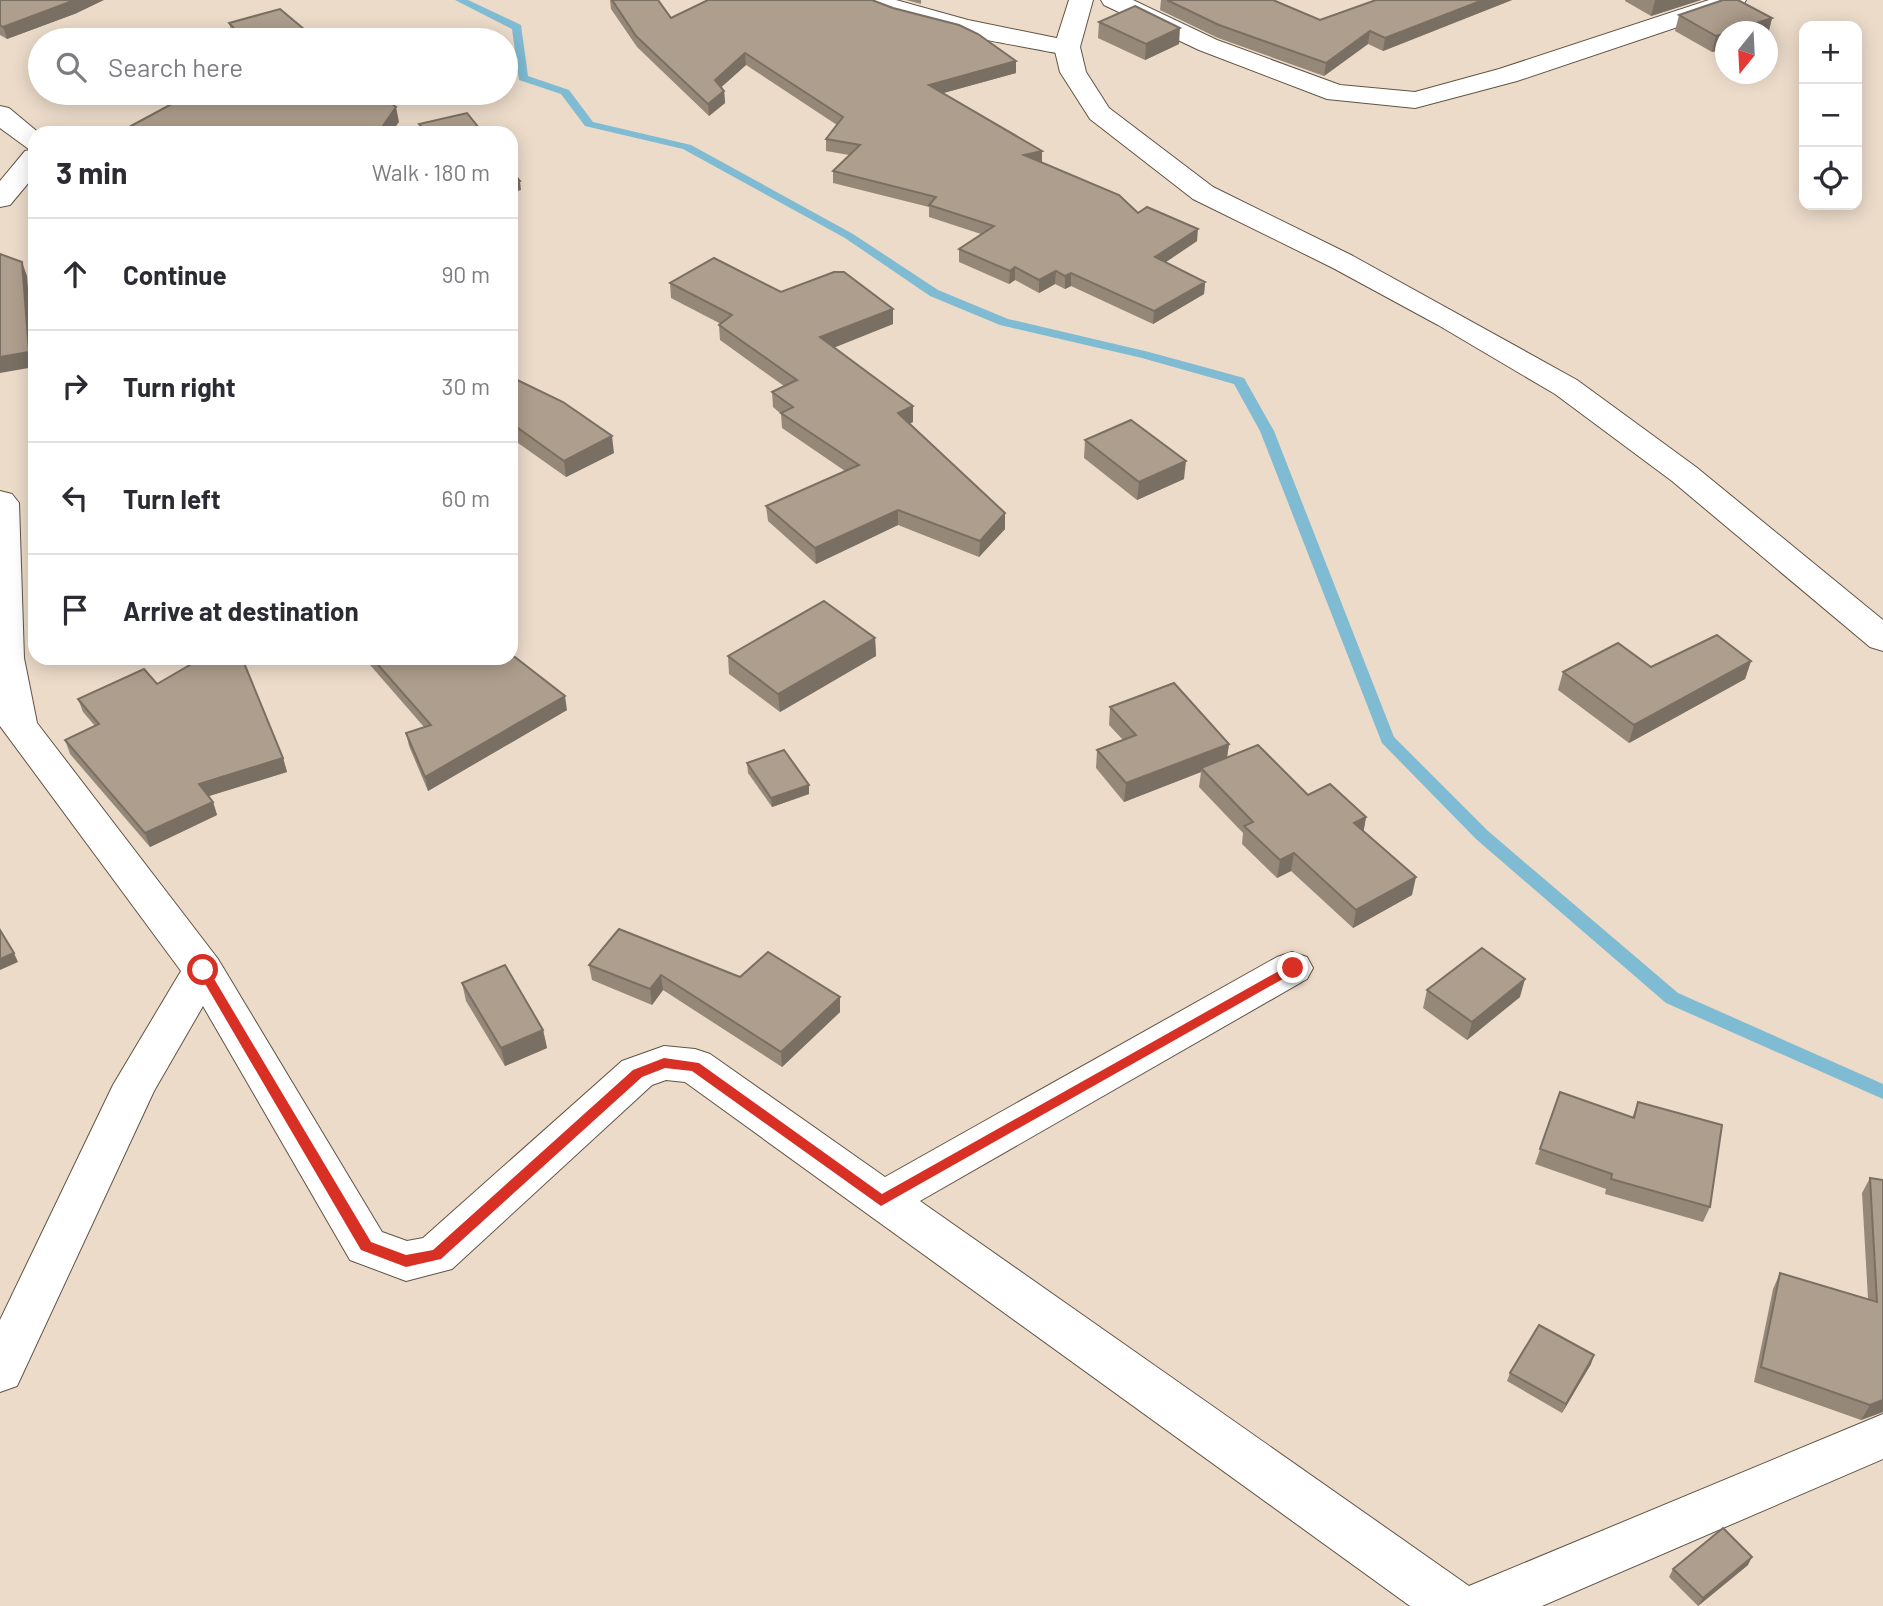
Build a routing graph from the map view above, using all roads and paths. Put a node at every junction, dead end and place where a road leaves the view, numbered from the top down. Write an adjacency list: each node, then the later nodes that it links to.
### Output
1 (872, 0): 5 (street)
2 (1081, 0): 5 (street)
3 (1113, 0): 4 (street)
4 (1734, 0)
5 (1067, 47): 11 (street)
6 (0, 114): 7 (street)
7 (28, 137)
8 (28, 165): 9 (street)
9 (0, 199)
10 (0, 501): 13 (street)
11 (1883, 639)
12 (1293, 968): 14 (street)
13 (203, 970): 14 (street); 15 (street)
14 (881, 1201): 17 (street)
15 (0, 1371)
16 (1883, 1436): 18 (street)
17 (1453, 1606)
18 (1482, 1606)

